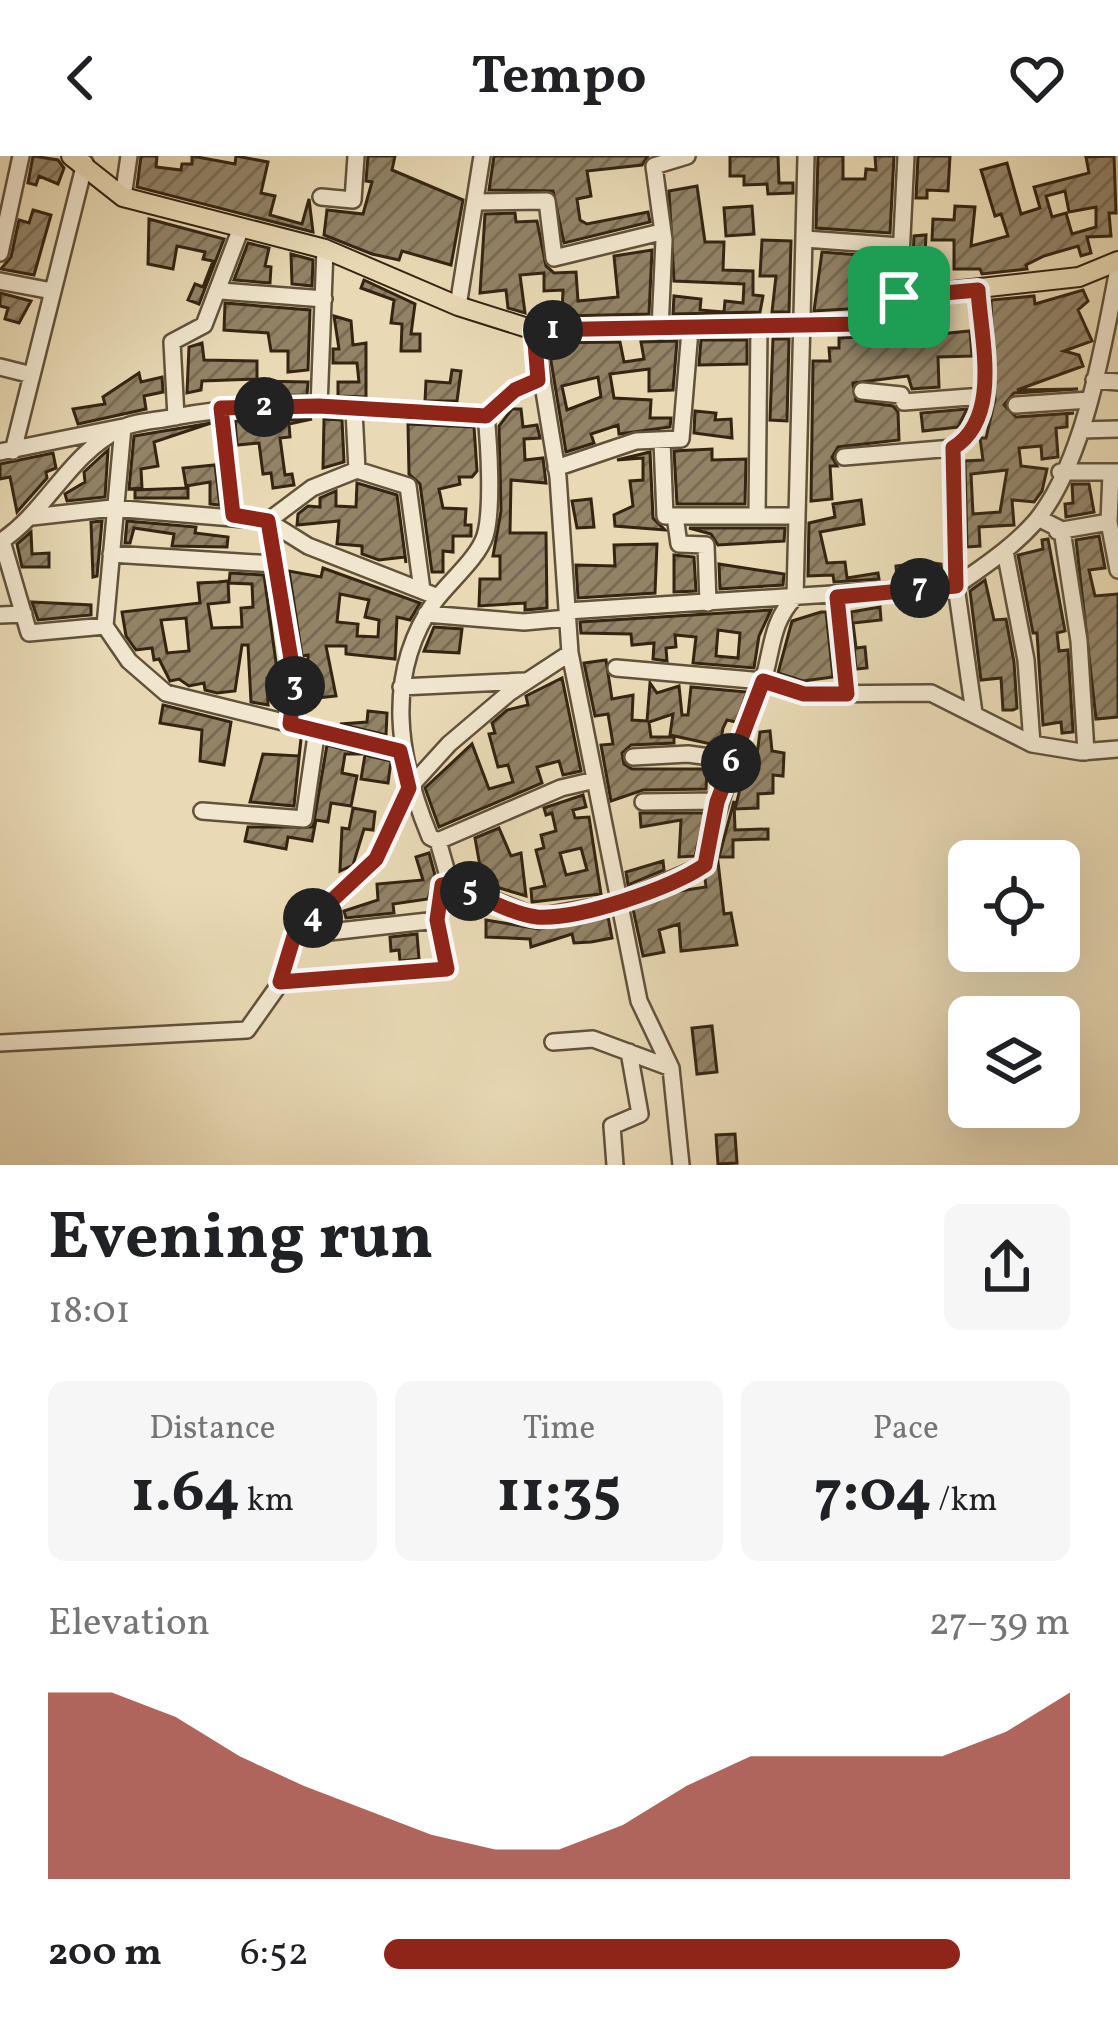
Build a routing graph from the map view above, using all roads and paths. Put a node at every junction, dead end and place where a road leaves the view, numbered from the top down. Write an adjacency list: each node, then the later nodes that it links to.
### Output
1 (21, 156): 17 (street)
2 (129, 156): 10 (street)
3 (356, 156): 9 (street)
4 (482, 156): 11 (street)
5 (687, 156): 13 (street)
6 (806, 156): 14 (street)
7 (906, 156): 15 (street)
8 (78, 160): 10 (main road); 21 (street)
9 (321, 196)
10 (123, 197): 12 (main road)
11 (478, 202): 13 (street); 25 (street)
12 (241, 228): 16 (main road); 22 (street)
13 (661, 232): 30 (street)
14 (805, 239): 15 (street); 26 (street)
15 (899, 246): 23 (street)
16 (325, 249): 24 (street); 25 (main road)
17 (0, 253)
18 (1118, 269): 20 (main road); 31 (street)
19 (0, 280): 21 (street)
20 (978, 290): 23 (main road); 38 (street)
21 (52, 291): 33 (street)
22 (220, 291): 24 (street); 45 (street)
23 (899, 297): 26 (main road)
24 (324, 299): 41 (street)
25 (458, 306): 28 (main road)
26 (801, 326): 27 (main road); 61 (street)
27 (759, 328): 29 (main road); 60 (street)
28 (534, 330): 30 (main road); 34 (street)
29 (690, 330): 30 (main road); 49 (street)
30 (660, 331)
31 (1112, 335): 35 (street)
32 (0, 367): 33 (street)
33 (32, 375): 51 (street)
34 (538, 380): 44 (street); 53 (street)
35 (1094, 380): 36 (street); 39 (street)
36 (1118, 382)
37 (862, 391): 38 (street)
38 (983, 396): 50 (street)
39 (1088, 400): 40 (street); 48 (street)
40 (1016, 405)
41 (319, 406): 42 (street); 43 (street)
42 (221, 408): 45 (street); 58 (street)
43 (354, 411): 44 (street); 54 (street)
44 (486, 416): 73 (street)
45 (176, 417): 46 (street)
46 (123, 427): 51 (street); 57 (street); 62 (street)
47 (1118, 429): 48 (street)
48 (1081, 430): 55 (street)
49 (662, 441): 53 (street); 59 (street)
50 (953, 448): 52 (street); 72 (street)
51 (7, 452)
52 (844, 457)
53 (556, 468): 79 (street)
54 (357, 470): 64 (street); 73 (street)
55 (1060, 472): 56 (street); 63 (street)
56 (1115, 472): 65 (street)
57 (112, 508): 58 (street); 62 (street); 69 (street)
58 (233, 515): 64 (street)
59 (675, 516): 60 (street); 76 (street)
60 (758, 516): 61 (street)
61 (796, 516): 74 (street)
62 (32, 517): 67 (street)
63 (1038, 518): 66 (street); 68 (street)
64 (268, 521): 70 (street); 73 (street)
65 (1109, 522): 66 (street); 71 (street)
66 (1057, 531): 94 (street)
67 (1, 542): 77 (street)
68 (1005, 551): 72 (street); 91 (street)
69 (111, 554): 70 (street); 81 (street)
70 (274, 564): 89 (street)
71 (1118, 570)
72 (956, 586): 75 (street); 88 (street)
73 (430, 593): 78 (street)
74 (795, 597): 75 (street); 76 (street); 85 (street)
75 (837, 597): 87 (street)
76 (708, 603): 79 (street)
77 (24, 614): 80 (street); 81 (street)
78 (426, 614): 79 (street); 86 (street)
79 (567, 614): 82 (street)
80 (0, 615)
81 (105, 626): 89 (street)
82 (570, 653): 84 (street); 97 (street)
83 (616, 668): 85 (street)
84 (527, 681): 86 (street); 98 (street)
85 (763, 681): 87 (street); 96 (street)
86 (401, 687): 93 (street)
87 (847, 694): 88 (street)
88 (974, 713): 91 (street)
89 (290, 724): 90 (street)
90 (317, 729): 93 (street); 101 (street)
91 (1032, 744): 94 (street)
92 (1118, 749): 94 (street)
93 (400, 751): 98 (street)
94 (1081, 752)
95 (633, 757): 96 (street)
96 (732, 760): 100 (street)
97 (595, 780): 102 (street); 104 (street)
98 (409, 788): 102 (street); 106 (street)
99 (643, 802): 100 (street)
100 (717, 802): 104 (street)
101 (202, 811)
102 (438, 841): 103 (street)
103 (450, 883): 104 (street); 105 (street)
104 (616, 903): 111 (street)
105 (437, 920): 106 (street); 107 (street)
106 (294, 936): 107 (street)
107 (280, 982): 109 (street)
108 (553, 1042): 110 (street)
109 (0, 1043)
110 (629, 1052): 111 (street); 112 (street)
111 (670, 1068): 113 (street)
112 (615, 1165)
113 (681, 1165)

